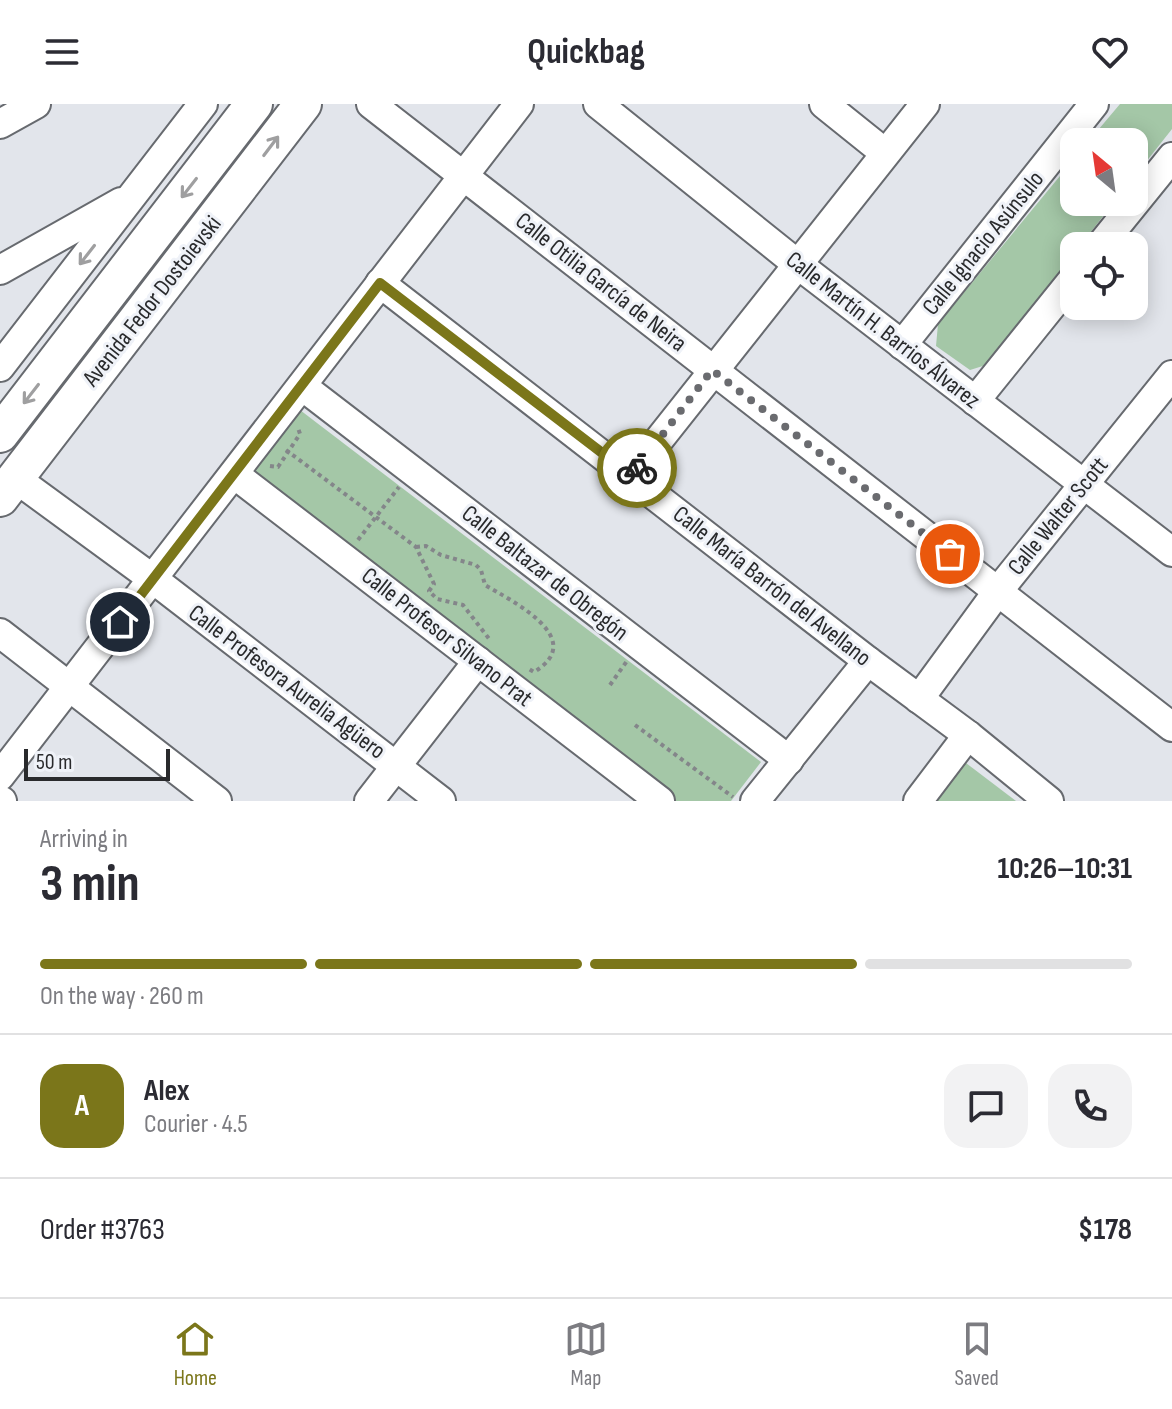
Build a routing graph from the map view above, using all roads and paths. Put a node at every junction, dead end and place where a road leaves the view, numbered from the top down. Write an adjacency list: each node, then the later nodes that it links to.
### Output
1 (36, 104): 11 (street)
2 (254, 104): 12 (main road, Avenida Fedor Dostoievski)
3 (303, 104): 16 (main road, Avenida Fedor Dostoievski, one-way to 3)
4 (371, 104): 15 (street, Calle Otilia García de Neira)
5 (519, 104): 15 (street)
6 (598, 104): 19 (street, Calle Martín H. Barrios Álvarez)
7 (824, 104): 13 (street)
8 (925, 104): 13 (street)
9 (1094, 104): 23 (street, Calle Ignacio Asúnsulo)
10 (196, 107): 12 (street); 17 (street)
11 (0, 124)
12 (217, 152): 16 (street); 30 (main road, Avenida Fedor Dostoievski, one-way to 30)
13 (885, 153): 19 (street)
14 (1172, 157): 18 (street)
15 (464, 174): 21 (street); 25 (street, Calle Otilia García de Neira)
16 (238, 189): 37 (main road, Avenida Fedor Dostoievski)
17 (132, 195): 20 (street); 24 (street, one-way to 24)
18 (1111, 232)
19 (796, 263): 23 (street, Calle Martín H. Barrios Álvarez); 25 (street)
20 (0, 270)
21 (380, 283): 27 (street); 34 (street, Calle María Barrón del Avellano)
22 (1060, 295): 28 (street)
23 (902, 345): 28 (street, Calle Martín H. Barrios Álvarez)
24 (5, 354)
25 (712, 370): 34 (street); 43 (street, Calle Otilia García de Neira)
26 (1172, 375): 35 (street, Calle Walter Scott)
27 (302, 386): 31 (street); 55 (street, Calle Baltazar de Obregón)
28 (975, 401): 35 (street, Calle Martín H. Barrios Álvarez)
29 (296, 426): 32 (path)
30 (0, 434)
31 (265, 434): 32 (path); 33 (street)
32 (288, 452): 33 (path); 38 (path)
33 (247, 469): 42 (street); 45 (street, Calle Profesor Silvano Prat)
34 (631, 475): 47 (street, Calle María Barrón del Avellano)
35 (1083, 484): 41 (street, Calle Martín H. Barrios Álvarez); 43 (street, Calle Walter Scott)
36 (401, 485): 38 (path)
37 (8, 488): 42 (street, Calle Profesora Aurelia Agüero)
38 (375, 517): 39 (path); 40 (path)
39 (416, 547): 45 (path); 48 (path)
40 (350, 550)
41 (1172, 552)
42 (153, 579): 49 (street); 56 (street, Calle Profesora Aurelia Agüero)
43 (998, 591): 51 (street, Calle Walter Scott); 53 (street, Calle Otilia García de Neira)
44 (0, 633): 49 (street)
45 (487, 653): 56 (street); 61 (street, Calle Profesor Silvano Prat)
46 (627, 661): 50 (path)
47 (868, 661): 51 (street, Calle María Barrón del Avellano); 55 (street)
48 (524, 667)
49 (70, 685): 57 (street); 58 (street)
50 (610, 685)
51 (919, 699): 54 (street, Calle María Barrón del Avellano)
52 (635, 725): 62 (path)
53 (1172, 727)
54 (968, 735): 64 (street); 65 (street, Calle María Barrón del Avellano)
55 (789, 760): 63 (street)
56 (396, 766): 59 (street); 60 (street, Calle Profesora Aurelia Agüero)
57 (0, 776)
58 (217, 801)
59 (369, 801)
60 (441, 801)
61 (660, 801)
62 (734, 801)
63 (755, 801)
64 (918, 801)
65 (1049, 801)

